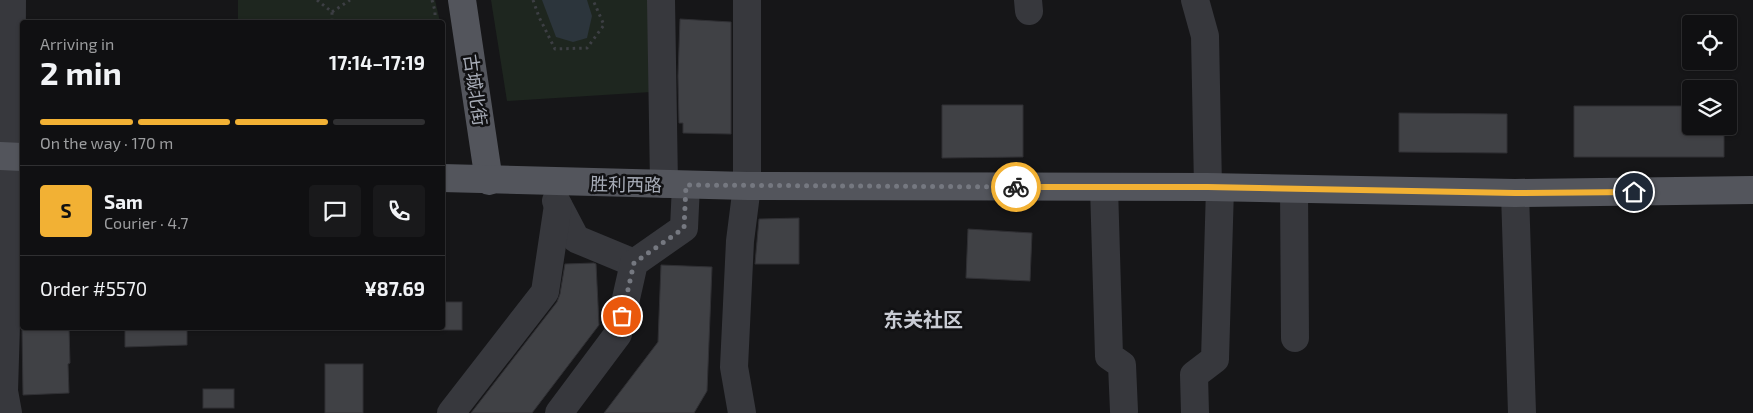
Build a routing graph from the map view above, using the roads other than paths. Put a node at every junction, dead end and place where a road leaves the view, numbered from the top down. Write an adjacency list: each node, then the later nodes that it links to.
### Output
1 (12, 0): 6 (street)
2 (462, 0): 8 (main road, 古城北街)
3 (661, 0): 9 (street)
4 (748, 0): 10 (street)
5 (1195, 0): 12 (street)
6 (11, 157): 20 (street)
7 (445, 178): 8 (main road, 胜利西路)
8 (489, 181): 16 (main road, 胜利西路)
9 (675, 185): 10 (main road, 胜利西路); 16 (main road, 胜利西路); 17 (street)
10 (747, 186): 11 (main road, 胜利西路); 23 (street)
11 (1104, 187): 12 (main road, 胜利西路); 19 (street)
12 (1214, 187): 13 (main road, 胜利西路); 24 (street)
13 (1294, 189): 15 (main road, 胜利西路); 18 (street)
14 (1753, 190): 15 (main road, 胜利西路)
15 (1515, 193): 25 (street)
16 (552, 194): 17 (street); 21 (street)
17 (634, 263): 22 (street)
18 (1295, 338)
19 (1124, 410)
20 (8, 413)
21 (451, 413)
22 (559, 413)
23 (742, 413)
24 (1195, 413)
25 (1522, 413)

